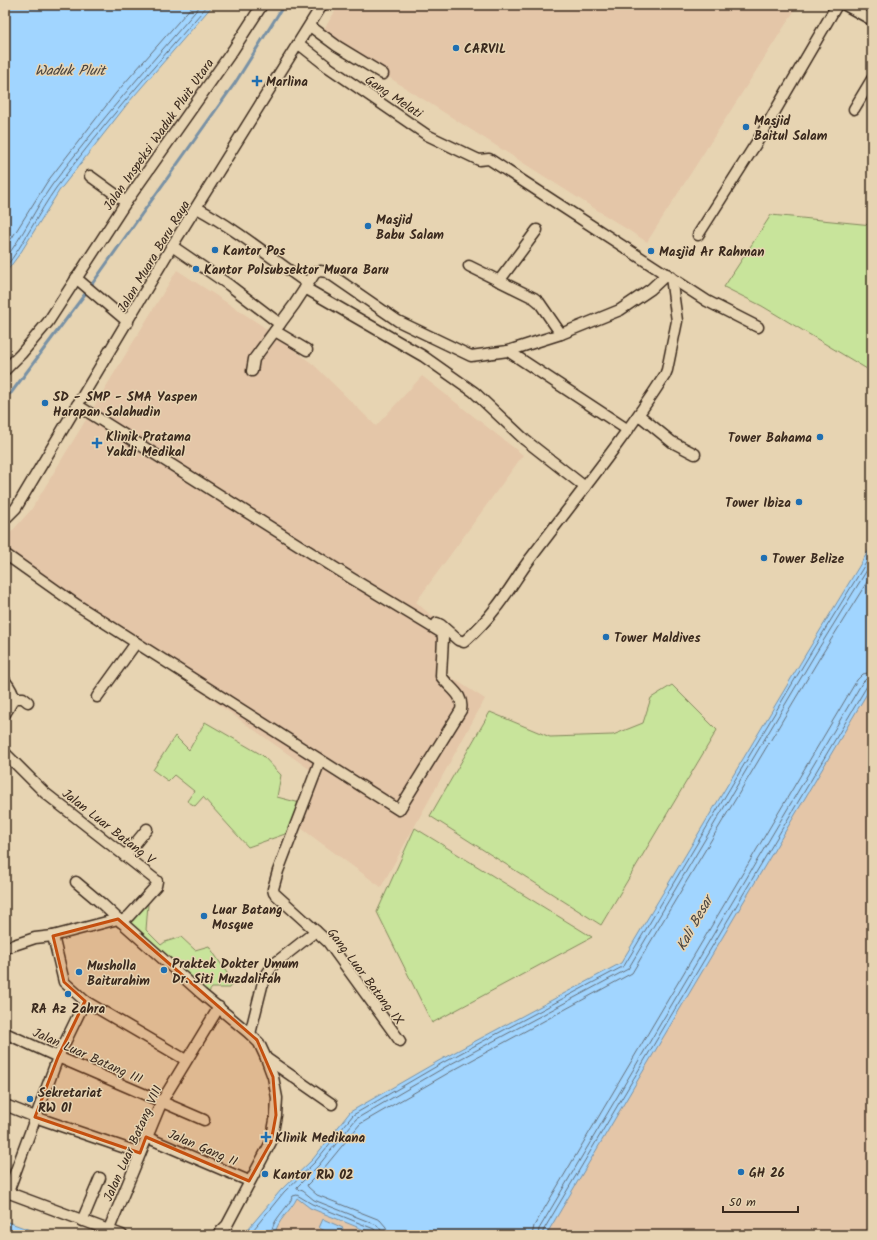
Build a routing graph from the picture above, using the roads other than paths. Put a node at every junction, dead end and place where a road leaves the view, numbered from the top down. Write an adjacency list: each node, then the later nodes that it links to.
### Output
1 (262, 5): 12 (street, Jalan Inspeksi Waduk Pluit Utara)
2 (322, 5): 6 (street, Jalan Muara Baru Raya)
3 (838, 5): 15 (street)
4 (845, 5): 5 (street)
5 (872, 20)
6 (310, 26): 7 (street, Jalan Muara Baru Raya); 8 (street)
7 (299, 44): 13 (street, Jalan Muara Baru Raya); 18 (street, Gang Melati)
8 (383, 74)
9 (872, 79): 10 (street)
10 (854, 109)
11 (90, 176): 12 (street)
12 (126, 202): 19 (street, Jalan Inspeksi Waduk Pluit Utara)
13 (197, 208): 16 (street, Jalan Muara Baru Raya); 21 (street)
14 (537, 230): 20 (street)
15 (698, 235)
16 (172, 246): 22 (street, Jalan Muara Baru Raya); 24 (street)
17 (469, 266): 20 (street)
18 (669, 275): 23 (street, Gang Melati); 25 (street); 31 (street)
19 (76, 278): 22 (street); 28 (street, Jalan Inspeksi Waduk Pluit Utara)
20 (499, 281): 25 (street)
21 (306, 285): 24 (street); 27 (street); 34 (street)
22 (128, 322): 30 (street, Jalan Muara Baru Raya)
23 (758, 327)
24 (277, 328): 26 (street); 29 (street)
25 (561, 334): 27 (street)
26 (307, 350)
27 (508, 351): 32 (street)
28 (5, 370)
29 (252, 371)
30 (77, 405): 35 (street, Jalan Muara Baru Raya); 37 (street)
31 (639, 414): 32 (street); 33 (street)
32 (628, 430): 34 (street)
33 (695, 454)
34 (585, 487): 37 (street)
35 (5, 519)
36 (5, 554): 38 (street)
37 (426, 623): 45 (street)
38 (136, 643): 40 (street); 45 (street)
39 (5, 681): 41 (street)
40 (97, 697)
41 (13, 698): 42 (street); 43 (street)
42 (28, 702)
43 (5, 714)
44 (5, 754): 47 (street, Jalan Luar Batang V)
45 (320, 761): 50 (street)
46 (147, 829): 47 (street)
47 (125, 856): 49 (street, Jalan Luar Batang V)
48 (76, 882): 49 (street)
49 (119, 921): 51 (street, Jalan Luar Batang V); 54 (street)
50 (316, 931): 56 (street, Gang Luar Batang IX); 57 (street, Gang Luar Batang IX)
51 (53, 936): 52 (street, Jalan Luar Batang V); 53 (street)
52 (5, 948)
53 (85, 1001): 58 (street); 60 (street)
54 (218, 1007): 56 (street); 60 (street, Jalan Luar Batang VIII)
55 (5, 1033): 58 (street, Jalan Luar Batang III)
56 (250, 1034): 59 (street)
57 (400, 1041)
58 (58, 1057): 61 (street, Jalan Luar Batang III); 64 (street)
59 (266, 1058): 62 (street); 69 (street)
60 (186, 1060): 61 (street, Jalan Luar Batang VIII)
61 (162, 1101): 65 (street, Jalan Luar Batang III); 66 (street, Jalan Luar Batang VIII)
62 (332, 1104)
63 (5, 1105): 64 (street)
64 (35, 1117): 67 (street); 70 (street)
65 (204, 1120)
66 (146, 1137): 67 (street, Jalan Luar Batang VIII); 69 (street, Jalan Gang II)
67 (140, 1153): 71 (street, Jalan Luar Batang VIII)
68 (100, 1178): 70 (street)
69 (249, 1181): 73 (street)
70 (82, 1221): 71 (street)
71 (108, 1229): 72 (street)
72 (122, 1235)
73 (218, 1235)

